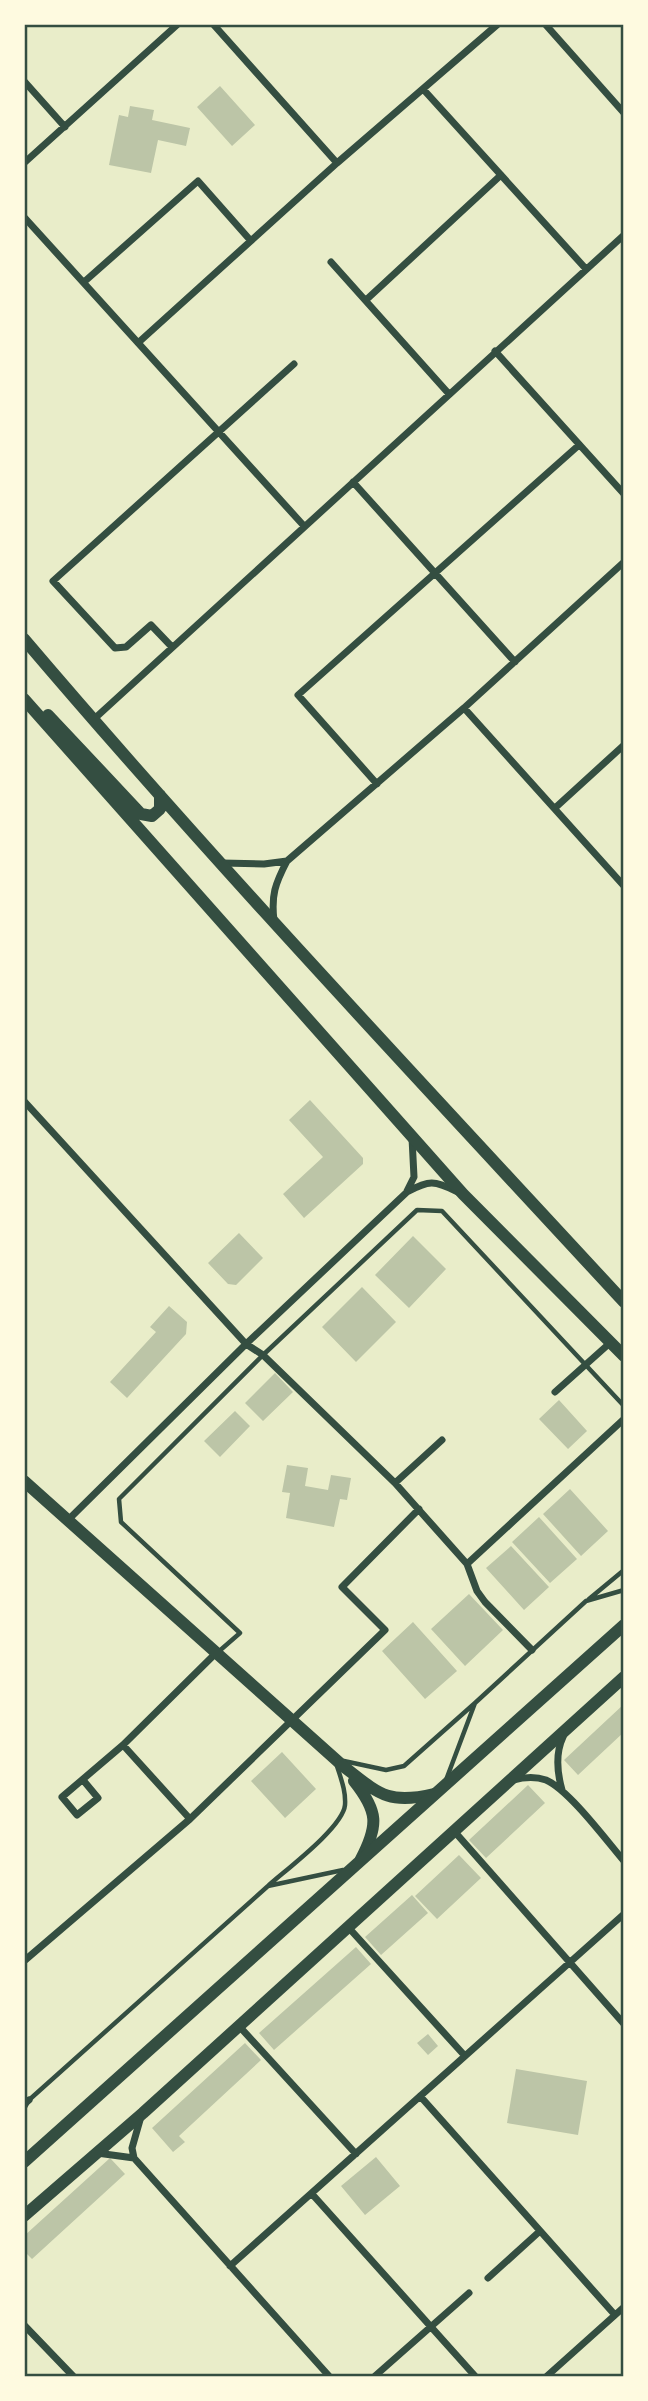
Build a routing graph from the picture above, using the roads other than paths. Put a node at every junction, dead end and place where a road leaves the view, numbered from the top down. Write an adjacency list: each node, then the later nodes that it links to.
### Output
1 (178, 24): 8 (street)
2 (212, 24): 10 (street)
3 (498, 24): 6 (street)
4 (545, 24): 7 (street)
5 (24, 81): 8 (street)
6 (423, 89): 10 (street); 11 (street)
7 (624, 113)
8 (65, 127): 9 (street)
9 (24, 163)
10 (337, 163): 14 (street)
11 (501, 176): 16 (street); 18 (street)
12 (24, 218): 17 (street)
13 (624, 235): 16 (street)
14 (251, 241): 17 (street); 19 (street)
15 (331, 262): 18 (street)
16 (586, 269): 20 (street)
17 (84, 282): 19 (street)
18 (366, 300): 22 (street)
19 (139, 342): 23 (street)
20 (495, 351): 22 (street); 24 (street)
21 (294, 364): 23 (street)
22 (449, 394): 25 (street)
23 (219, 432): 27 (street); 31 (street)
24 (579, 445): 26 (street); 29 (street)
25 (353, 482): 27 (street); 29 (street)
26 (624, 494)
27 (304, 526): 31 (street)
28 (624, 562): 32 (street)
29 (435, 573): 32 (street); 38 (street)
30 (24, 639): 36 (street)
31 (172, 647): 36 (street)
32 (515, 662): 35 (street)
33 (24, 693): 39 (street)
34 (24, 699): 46 (street)
35 (464, 708): 38 (street); 40 (street)
36 (93, 720): 39 (street)
37 (624, 745): 40 (street)
38 (377, 785): 41 (street)
39 (160, 795): 42 (street)
40 (555, 808): 43 (street)
41 (287, 861): 42 (street); 44 (street)
42 (221, 863): 44 (street)
43 (624, 886)
44 (274, 923): 49 (street)
45 (24, 1101): 51 (street)
46 (411, 1137): 47 (street); 48 (street)
47 (407, 1192): 48 (street); 51 (street)
48 (463, 1194): 50 (street)
49 (624, 1302)
50 (611, 1342): 53 (street); 54 (street)
51 (246, 1344): 52 (street); 62 (street)
52 (263, 1355): 54 (lane); 60 (street); 69 (lane)
53 (624, 1356)
54 (586, 1364): 55 (street); 56 (lane)
55 (555, 1392)
56 (624, 1406)
57 (624, 1419): 63 (street)
58 (442, 1440): 60 (street)
59 (24, 1481): 62 (street)
60 (395, 1483): 61 (street)
61 (418, 1509): 63 (street); 72 (street)
62 (67, 1521): 69 (street)
63 (467, 1564): 68 (street)
64 (624, 1570): 66 (lane)
65 (624, 1590): 66 (lane)
66 (586, 1601): 68 (lane)
67 (624, 1625): 78 (street)
68 (532, 1650): 71 (lane)
69 (216, 1653): 72 (street); 74 (street)
70 (624, 1677): 73 (street)
71 (475, 1703): 75 (lane); 78 (lane)
72 (292, 1720): 75 (street); 80 (street)
73 (566, 1729): 77 (street); 79 (street)
74 (123, 1745): 76 (street); 80 (street)
75 (339, 1762): 78 (street); 83 (street); 84 (lane)
76 (83, 1780): 76 (street)
77 (509, 1781): 79 (street); 81 (street)
78 (439, 1790): 83 (street)
79 (562, 1791): 82 (street)
80 (190, 1819): 87 (street)
81 (454, 1831): 86 (street); 88 (street)
82 (624, 1861)
83 (356, 1865): 84 (lane); 99 (street)
84 (268, 1886): 93 (lane)
85 (624, 1914): 88 (street)
86 (348, 1927): 90 (street); 91 (street)
87 (24, 1961)
88 (571, 1962): 89 (street); 91 (street)
89 (624, 2024)
90 (239, 2026): 95 (street); 97 (street)
91 (466, 2056): 92 (street)
92 (420, 2096): 97 (street); 102 (street)
93 (27, 2101): 94 (lane)
94 (24, 2109)
95 (143, 2113): 96 (street); 98 (street)
96 (96, 2153): 98 (street); 101 (street)
97 (356, 2154): 100 (street)
98 (134, 2158): 103 (street)
99 (24, 2162)
100 (313, 2194): 103 (street); 109 (street)
101 (24, 2216)
102 (540, 2231): 104 (street); 107 (street)
103 (230, 2266): 111 (street)
104 (488, 2278)
105 (469, 2293): 109 (street)
106 (624, 2307): 107 (street)
107 (615, 2315): 114 (street)
108 (24, 2325): 110 (street)
109 (431, 2327): 112 (street); 113 (street)
110 (73, 2376)
111 (329, 2376)
112 (375, 2376)
113 (475, 2376)
114 (547, 2376)

